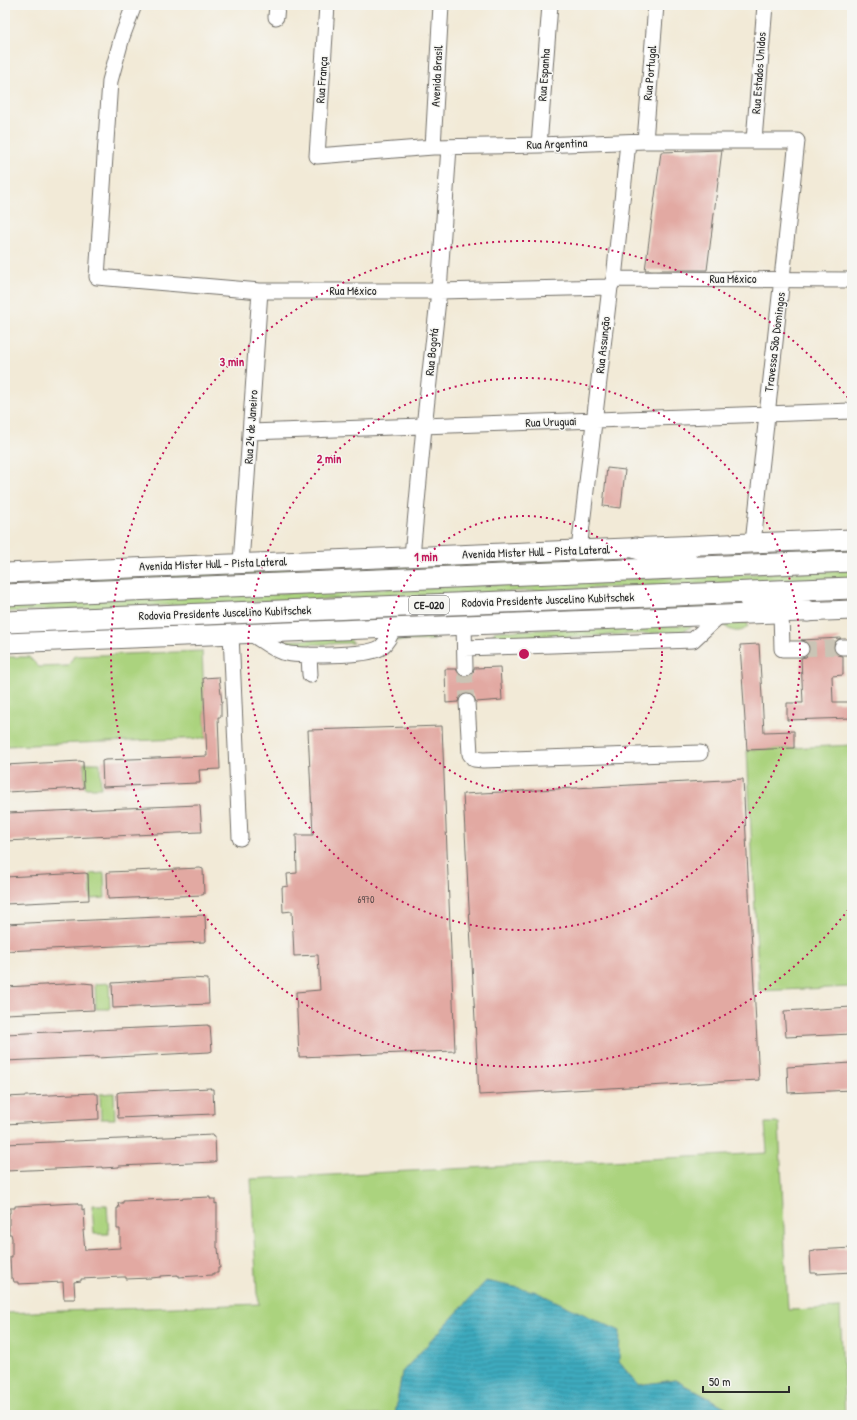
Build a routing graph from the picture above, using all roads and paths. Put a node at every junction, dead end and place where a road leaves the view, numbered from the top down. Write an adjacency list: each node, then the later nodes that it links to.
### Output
1 (134, 5): 18 (street, Rua México)
2 (327, 5): 14 (street, Rua França)
3 (441, 5): 12 (street, Avenida Brasil)
4 (550, 5): 11 (street, Rua Espanha)
5 (656, 5): 10 (street, Rua Portugal)
6 (764, 5): 7 (street, Rua Estados Unidos)
7 (754, 140): 8 (street, Rua Argentina); 10 (street, Rua Argentina)
8 (797, 141): 15 (street, Travessa São Domingos)
9 (628, 142): 10 (street, Rua Argentina); 11 (street, Rua Argentina); 17 (street, Rua Assunção)
10 (645, 142)
11 (539, 145): 13 (street, Rua Argentina)
12 (432, 147): 13 (street, Rua Argentina); 14 (street, Rua Argentina)
13 (450, 147): 19 (street, Rua Bogotá)
14 (317, 156)
15 (783, 279): 16 (street, Rua México); 17 (street, Rua México); 21 (street, Travessa São Domingos)
16 (852, 280)
17 (612, 283): 19 (street, Rua México); 22 (street, Rua Assunção)
18 (260, 291): 19 (street, Rua México); 24 (street, Rua 24 de Janeiro)
19 (439, 291): 23 (street, Rua Bogotá)
20 (852, 411): 21 (street, Rua Uruguai)
21 (766, 414): 22 (street, Rua Uruguai); 26 (street, Travessa São Domingos)
22 (595, 421): 23 (street, Rua Uruguai); 28 (street, Rua Assunção)
23 (424, 427): 24 (street, Rua Uruguai); 29 (street, Rua Bogotá)
24 (250, 432): 31 (street, Rua 24 de Janeiro)
25 (852, 539): 26 (main road, Avenida Mister Hull - Pista Lateral)
26 (753, 543): 27 (main road, Avenida Mister Hull - Pista Lateral)
27 (636, 548): 28 (main road, Avenida Mister Hull - Pista Lateral); 32 (highway)
28 (580, 550): 29 (main road, Avenida Mister Hull - Pista Lateral)
29 (412, 556): 31 (main road, Avenida Mister Hull - Pista Lateral)
30 (852, 561): 32 (highway, CE-020)
31 (241, 563): 33 (main road, Avenida Mister Hull - Pista Lateral)
32 (724, 566): 36 (highway, CE-020)
33 (5, 573)
34 (852, 588): 35 (highway, Rodovia Presidente Juscelino Kubitschek / CE-020)
35 (714, 594): 39 (highway); 41 (highway, Rodovia Presidente Juscelino Kubitschek / CE-020)
36 (5, 595)
37 (852, 610): 39 (main road)
38 (781, 612): 39 (main road); 40 (main road); 48 (street)
39 (808, 612)
40 (720, 615): 42 (main road); 47 (street)
41 (5, 622)
42 (464, 625): 43 (main road); 47 (street)
43 (393, 628): 44 (main road); 49 (street)
44 (250, 633): 45 (main road); 49 (street)
45 (231, 634): 46 (main road); 54 (street)
46 (5, 643)
47 (465, 648): 50 (street)
48 (801, 649)
49 (309, 655): 51 (street)
50 (465, 668)
51 (310, 675)
52 (467, 702): 53 (street)
53 (700, 753)
54 (240, 838)

